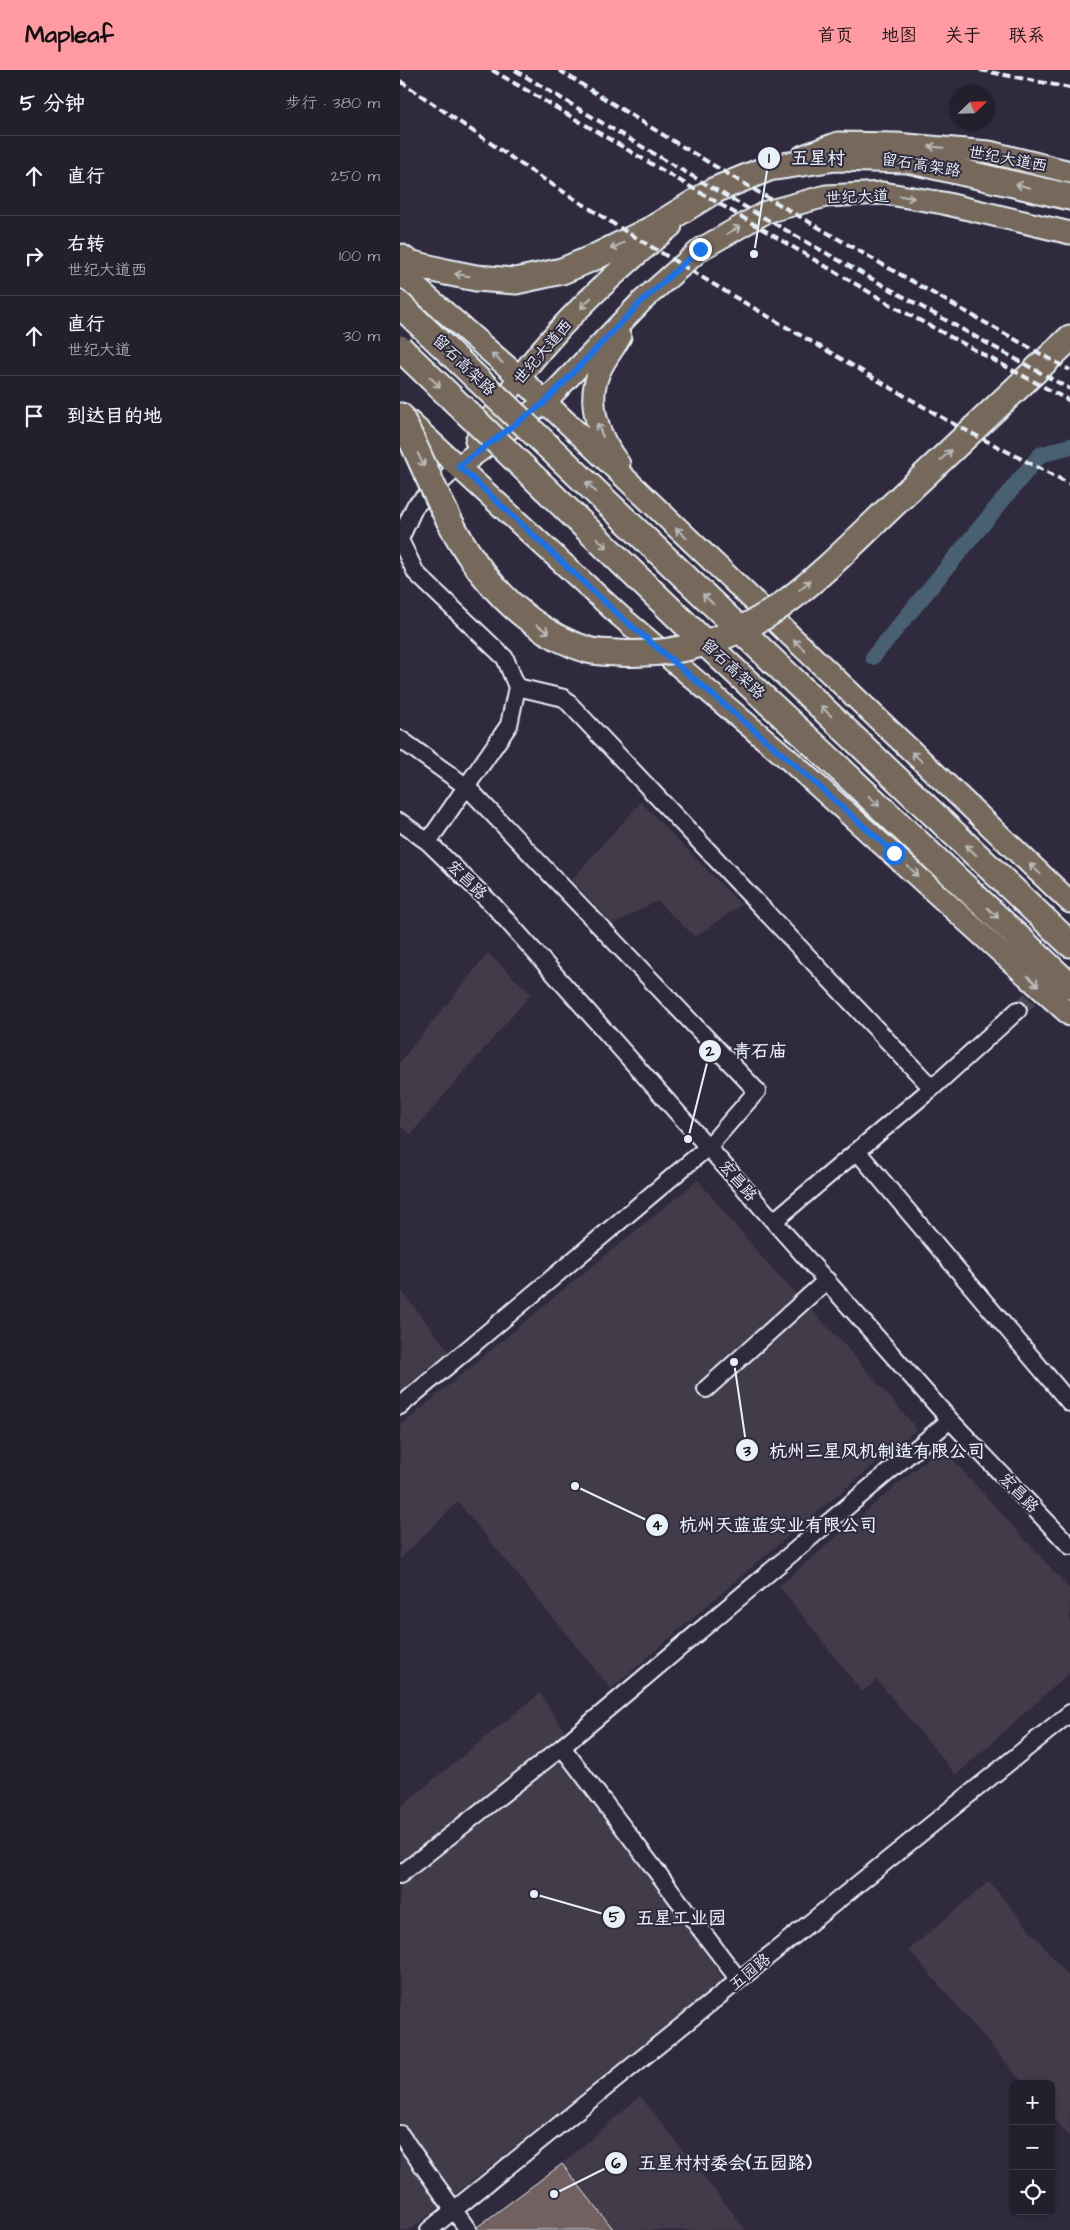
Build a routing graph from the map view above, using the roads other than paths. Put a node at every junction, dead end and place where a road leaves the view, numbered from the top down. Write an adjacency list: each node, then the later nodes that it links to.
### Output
1 (769, 168): 2 (main road, 世纪大道西, one-way to 1); 3 (highway, 留石高架路); 4 (highway, 留石高架路, one-way to 1)
2 (1070, 172)
3 (715, 190): 6 (highway, 留石高架路, one-way to 6); 12 (main road, 世纪大道西, one-way to 12)
4 (1070, 197)
5 (1070, 233): 8 (main road, 世纪大道, one-way to 5)
6 (400, 257)
7 (400, 273): 12 (main road, one-way to 7)
8 (641, 302): 13 (main road, 世纪大道西); 16 (main road, one-way to 8)
9 (400, 305): 24 (highway, 留石高架路, one-way to 9, bridge)
10 (1070, 338): 14 (highway, one-way to 10, bridge)
11 (400, 348): 25 (highway, 留石高架路, one-way to 25, bridge)
12 (519, 377): 13 (main road); 15 (main road, 世纪大道西)
13 (544, 403): 15 (main road, 世纪大道西); 16 (main road)
14 (400, 414): 15 (main road)
15 (451, 460): 17 (street); 27 (main road, one-way to 27)
16 (646, 500): 23 (main road, one-way to 16)
17 (400, 539): 18 (street)
18 (517, 687): 20 (street); 28 (street)
19 (400, 739): 20 (street)
20 (467, 787): 22 (street); 29 (street)
21 (400, 822): 22 (street, 宏昌路)
22 (428, 842): 29 (street, 宏昌路)
23 (1070, 902)
24 (1070, 944)
25 (1070, 986)
26 (1018, 1010): 28 (street)
27 (1070, 1015)
28 (932, 1088): 30 (street)
29 (708, 1147): 31 (street, 宏昌路); 35 (street)
30 (857, 1151): 31 (street); 34 (street)
31 (774, 1221): 32 (street, 宏昌路)
32 (827, 1280): 33 (street); 36 (street, 宏昌路)
33 (706, 1389)
34 (1070, 1403)
35 (400, 1406)
36 (950, 1420): 37 (street, 宏昌路); 39 (street)
37 (1070, 1546)
38 (1070, 1714): 41 (street, 五园路)
39 (562, 1747): 40 (street); 41 (street)
40 (400, 1875)
41 (739, 1980): 43 (street, 五园路)
42 (400, 2134): 43 (street)
43 (454, 2210): 44 (street, 五园路); 45 (street)
44 (429, 2230)
45 (468, 2230)

